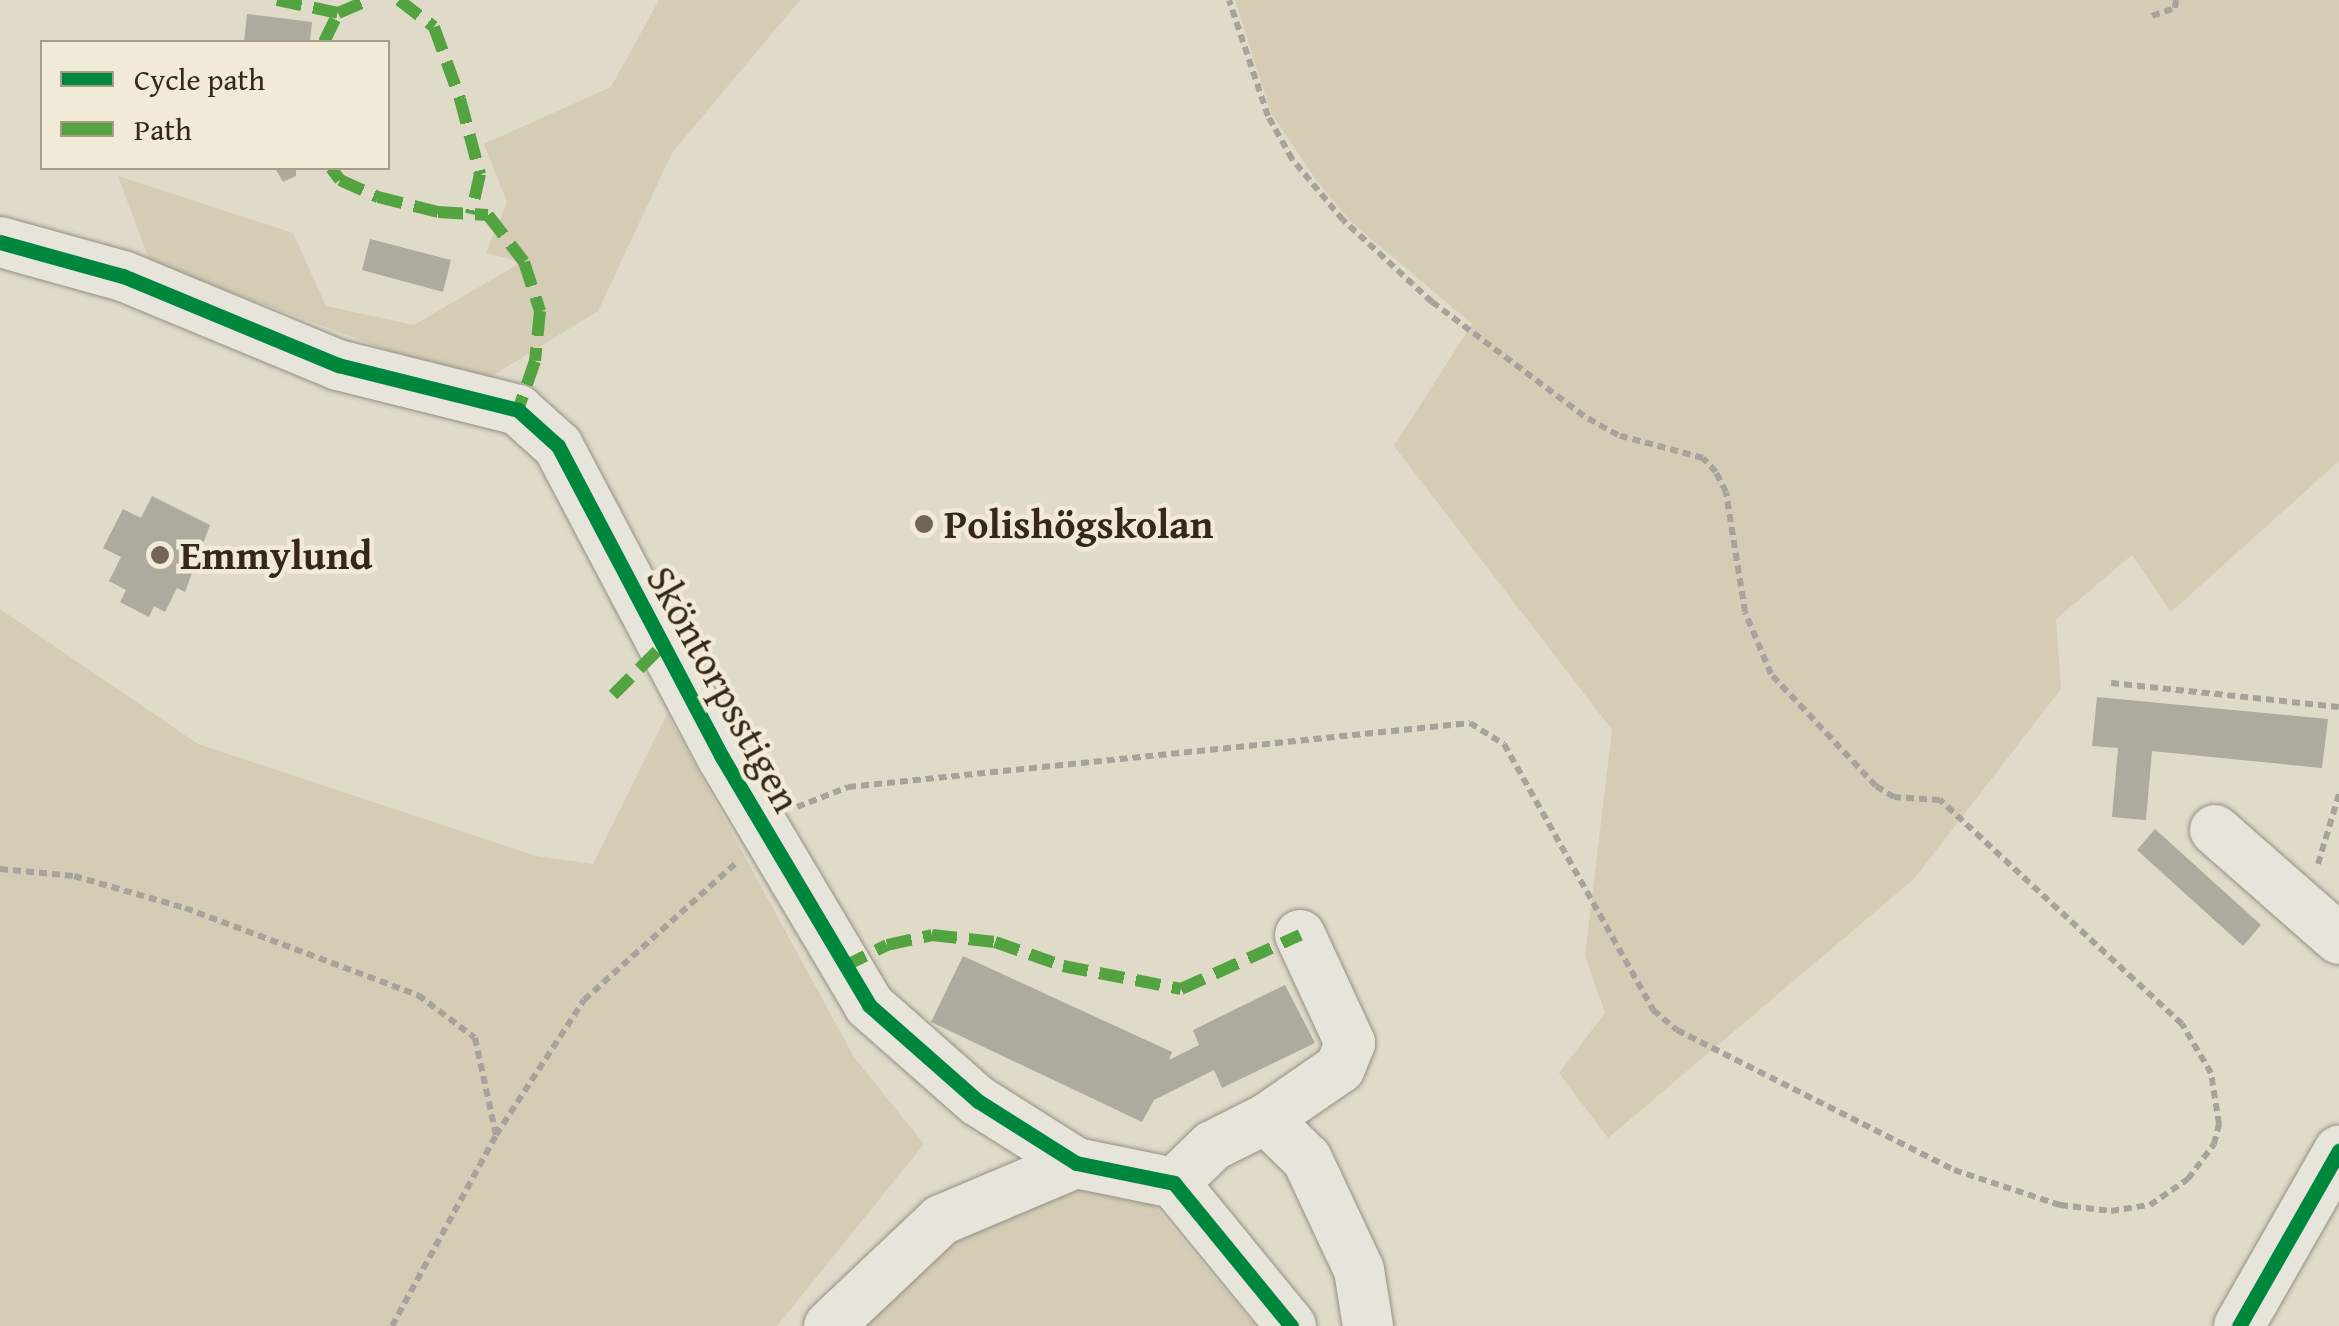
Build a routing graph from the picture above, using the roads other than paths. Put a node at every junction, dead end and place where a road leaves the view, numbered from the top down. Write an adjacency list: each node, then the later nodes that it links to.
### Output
1 (0, 242): 7 (street, Sköntorpsstigen)
2 (2216, 830): 4 (street)
3 (1300, 935): 5 (street)
4 (2339, 939)
5 (1266, 1119): 8 (street); 11 (street)
6 (2339, 1151): 12 (street)
7 (1076, 1163): 8 (street, Sköntorpsstigen); 9 (street)
8 (1174, 1183): 10 (street)
9 (829, 1326)
10 (1291, 1326)
11 (1368, 1326)
12 (2238, 1326)

